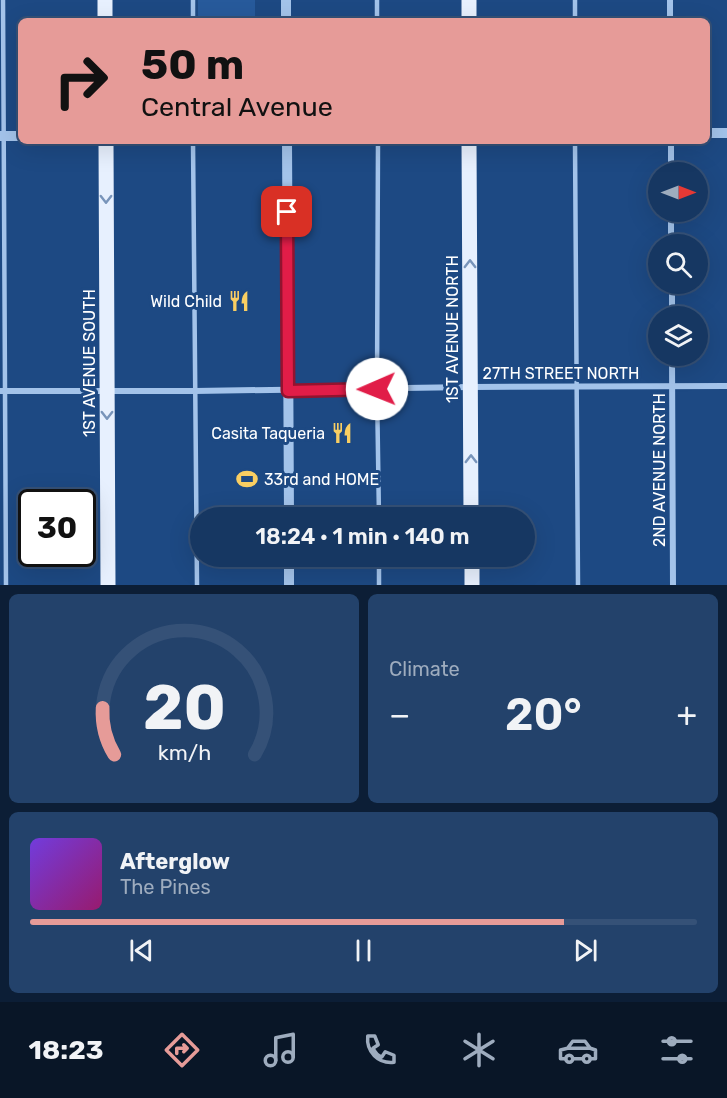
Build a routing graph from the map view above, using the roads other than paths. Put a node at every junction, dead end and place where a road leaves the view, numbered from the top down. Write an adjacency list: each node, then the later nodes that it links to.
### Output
1 (3, 0): 18 (lane)
2 (105, 0): 9 (main road)
3 (193, 0): 10 (lane)
4 (286, 0): 11 (street)
5 (377, 0): 12 (lane)
6 (469, 0): 13 (main road)
7 (575, 0): 14 (lane)
8 (670, 0): 15 (street)
9 (105, 18)
10 (193, 18)
11 (286, 18)
12 (377, 18)
13 (469, 18)
14 (575, 18)
15 (670, 18)
16 (710, 133): 17 (street)
17 (727, 133)
18 (2, 136): 19 (street); 34 (lane)
19 (18, 136)
20 (106, 144): 36 (main road, 1ST AVENUE SOUTH, one-way to 36)
21 (193, 144): 37 (lane)
22 (287, 144): 35 (street)
23 (378, 144): 33 (lane)
24 (469, 144): 31 (main road, 1ST AVENUE NORTH, one-way to 24)
25 (575, 144): 32 (lane)
26 (671, 144): 27 (street)
27 (671, 162)
28 (672, 366): 29 (street, 2ND AVENUE NORTH)
29 (672, 386): 30 (street, 27TH STREET NORTH); 32 (street, 27TH STREET NORTH); 51 (street, 2ND AVENUE NORTH)
30 (727, 386)
31 (471, 387): 32 (street, 27TH STREET NORTH); 33 (street, 27TH STREET NORTH); 40 (main road, 1ST AVENUE NORTH, one-way to 31)
32 (576, 387): 50 (lane)
33 (377, 389): 35 (street, 27TH STREET NORTH); 39 (lane)
34 (2, 391): 36 (street, 27TH STREET NORTH); 44 (lane)
35 (288, 391): 37 (street, 27TH STREET NORTH); 38 (street)
36 (107, 392): 37 (street, 27TH STREET NORTH); 45 (main road, 1ST AVENUE SOUTH, one-way to 45)
37 (195, 392): 46 (lane)
38 (289, 507)
39 (378, 507)
40 (471, 507)
41 (289, 567): 47 (street)
42 (379, 567): 48 (lane)
43 (472, 567): 49 (main road)
44 (6, 585)
45 (108, 585)
46 (197, 585)
47 (289, 585)
48 (380, 585)
49 (472, 585)
50 (578, 585)
51 (673, 585)

